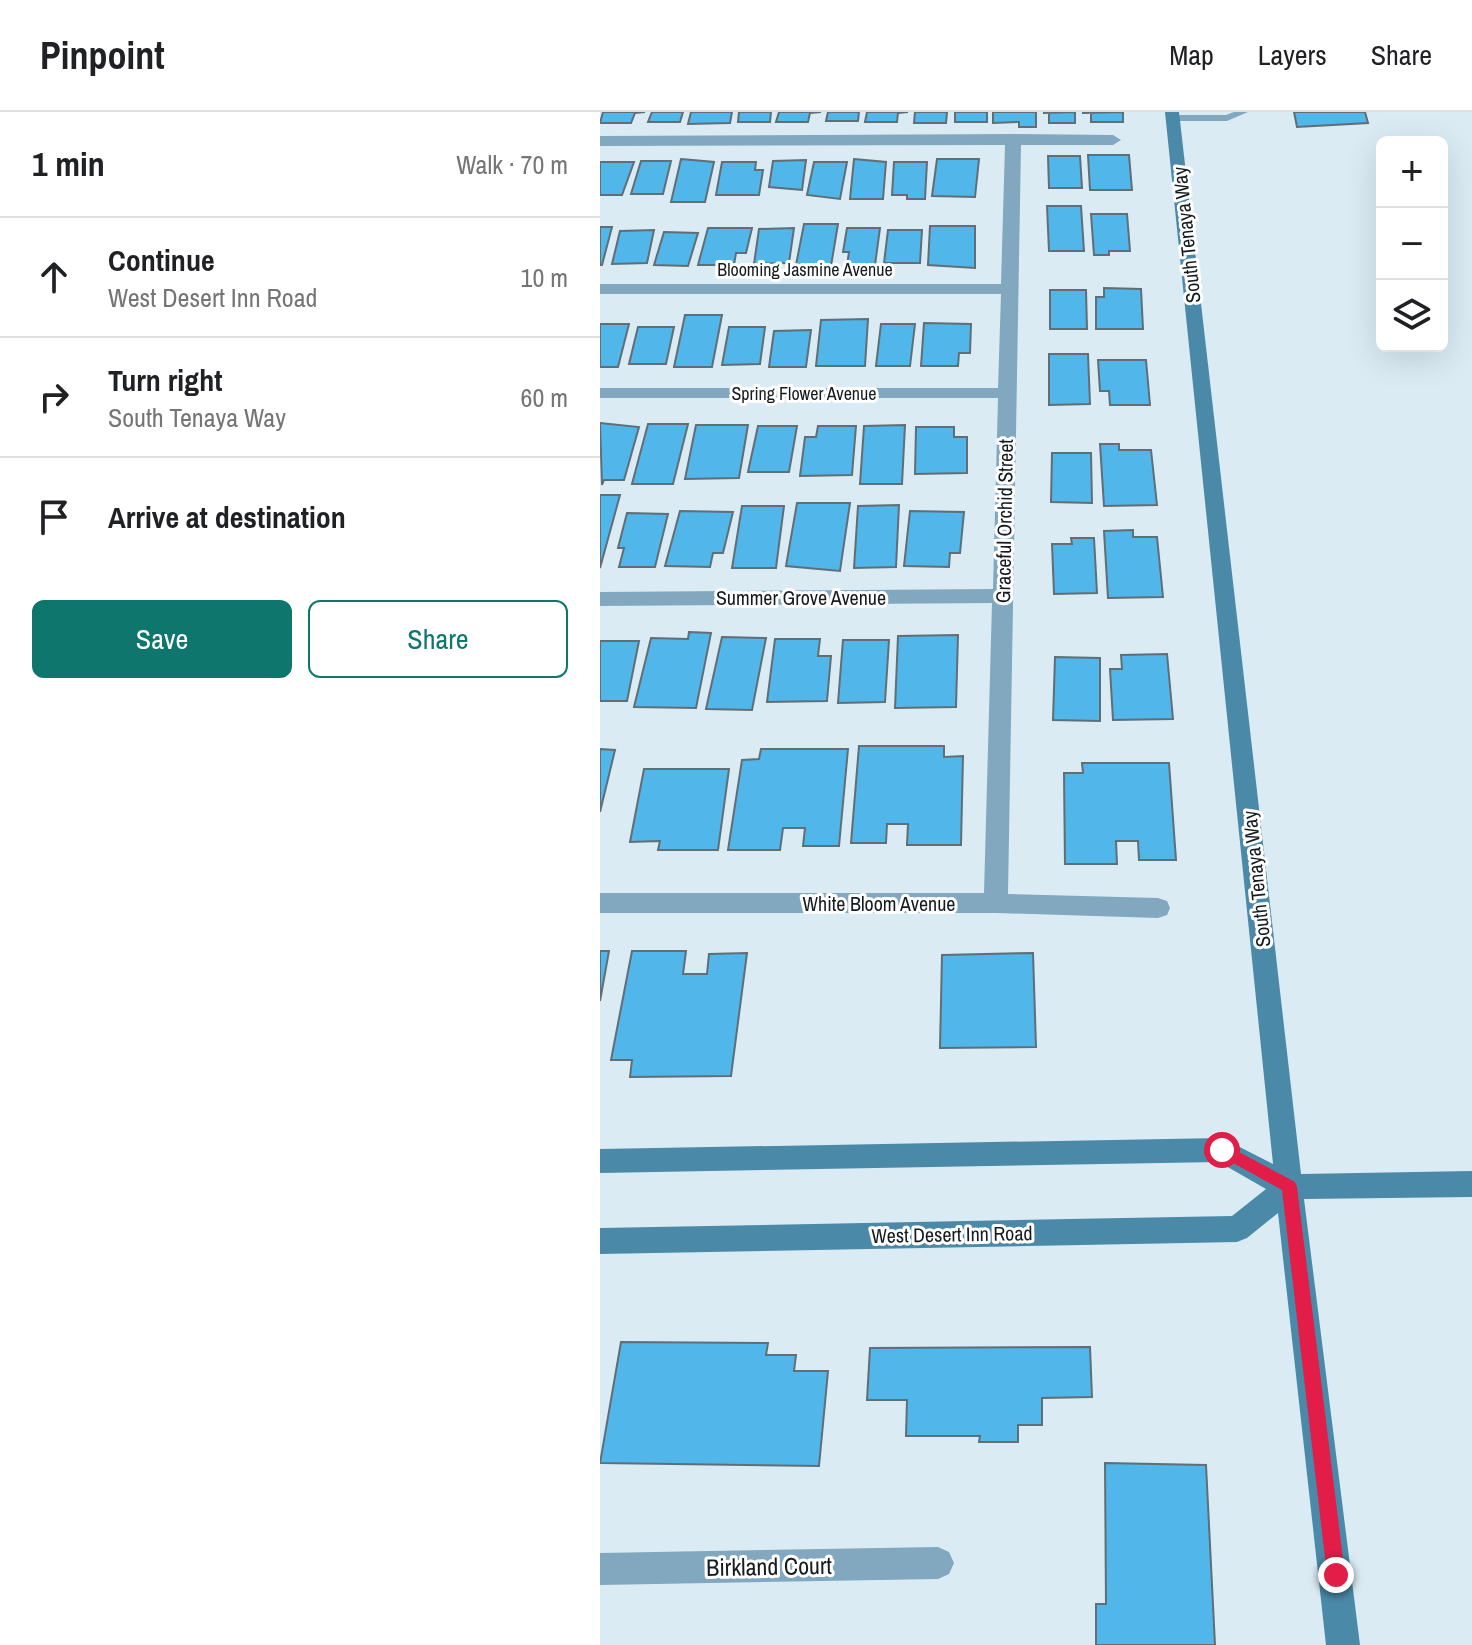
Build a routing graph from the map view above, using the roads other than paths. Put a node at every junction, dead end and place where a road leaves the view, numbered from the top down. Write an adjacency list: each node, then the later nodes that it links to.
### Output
1 (1243, 112): 2 (lane)
2 (1173, 115): 17 (street, South Tenaya Way)
3 (1013, 139): 4 (street); 5 (street); 7 (street, Graceful Orchid Street)
4 (1113, 140)
5 (600, 141)
6 (600, 289): 7 (street, Blooming Jasmine Avenue)
7 (1010, 289): 9 (street, Graceful Orchid Street)
8 (600, 393): 9 (street, Spring Flower Avenue)
9 (1007, 393): 10 (street, Graceful Orchid Street)
10 (1003, 596): 11 (street, Summer Grove Avenue); 13 (street, Graceful Orchid Street)
11 (600, 599)
12 (600, 903): 13 (street, White Bloom Avenue)
13 (996, 903): 14 (street, White Bloom Avenue)
14 (1158, 908)
15 (600, 1161): 17 (street)
16 (1472, 1184): 17 (street)
17 (1289, 1187): 18 (street, West Desert Inn Road); 21 (street, South Tenaya Way)
18 (600, 1241)
19 (938, 1563): 20 (street, Birkland Court)
20 (600, 1569)
21 (1343, 1645)

